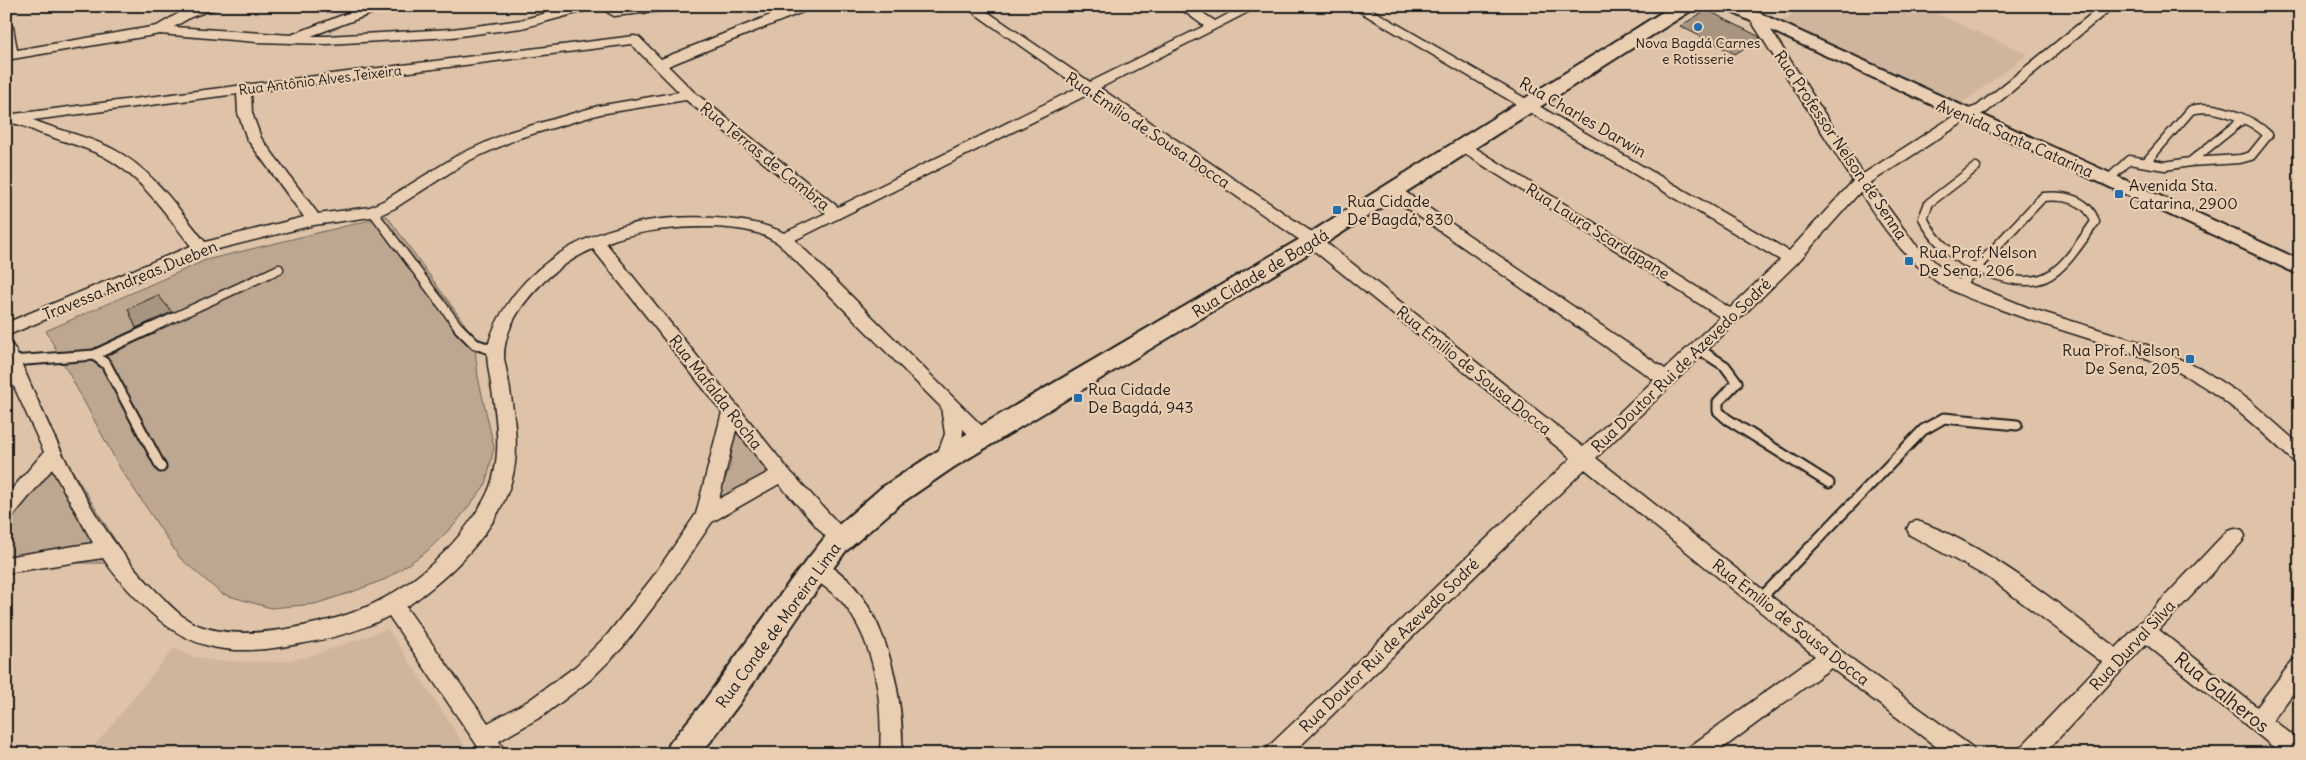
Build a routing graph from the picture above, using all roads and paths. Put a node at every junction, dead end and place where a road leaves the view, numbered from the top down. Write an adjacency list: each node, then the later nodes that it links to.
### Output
1 (209, 6): 14 (street)
2 (379, 6): 20 (street)
3 (587, 6): 20 (street)
4 (672, 6): 13 (street)
5 (970, 6): 24 (street, Rua Emílio de Sousa Docca)
6 (1183, 6): 16 (street)
7 (1254, 6): 16 (street)
8 (1356, 6): 26 (street, Rua Charles Darwin)
9 (1686, 6): 26 (main road, Rua Cidade de Bagdá)
10 (1731, 6): 15 (street, Avenida Santa Catarina)
11 (2105, 7): 27 (street, Rua Doutor Rui de Azevedo Sodré)
12 (795, 8): 22 (street)
13 (611, 9): 18 (street, Rua Terras de Cambra)
14 (184, 10): 19 (street)
15 (1757, 18): 27 (street, Avenida Santa Catarina); 35 (street, Rua Professor Nelson de Senna)
16 (1214, 26): 24 (street)
17 (6, 27): 21 (street)
18 (631, 29): 22 (street, Rua Terras de Cambra); 23 (street, Rua Antônio Alves Teixeira)
19 (160, 30): 20 (street); 21 (street)
20 (287, 40)
21 (9, 56)
22 (658, 65): 25 (street, Rua Terras de Cambra)
23 (244, 90): 28 (street, Rua Antônio Alves Teixeira); 39 (street)
24 (1089, 90): 38 (street); 42 (street, Rua Emílio de Sousa Docca)
25 (689, 96): 37 (street, Travessa Andreas Dueben); 38 (street, Rua Terras de Cambra)
26 (1529, 106): 30 (main road, Rua Cidade de Bagdá); 44 (street, Rua Charles Darwin)
27 (1964, 115): 34 (street, Avenida Santa Catarina); 35 (street, Rua Doutor Rui de Azevedo Sodré)
28 (12, 118): 43 (street)
29 (2241, 121): 31 (lane); 32 (lane); 32 (lane)
30 (1464, 147): 36 (main road, Rua Cidade de Bagdá); 49 (street, Rua Laura Scardapane)
31 (2146, 162): 32 (lane); 34 (lane)
32 (2190, 162)
33 (1976, 167): 45 (lane)
34 (2108, 180): 46 (street, Avenida Santa Catarina)
35 (1861, 182): 44 (street, Rua Doutor Rui de Azevedo Sodré); 48 (street, Rua Professor Nelson de Senna)
36 (1393, 191): 42 (main road, Rua Cidade de Bagdá); 55 (street)
37 (373, 212): 39 (street, Travessa Andreas Dueben); 52 (lane)
38 (837, 214): 40 (street, Rua Terras de Cambra)
39 (314, 220): 43 (street, Travessa Andreas Dueben)
40 (784, 239): 41 (street); 56 (street)
41 (596, 241): 52 (street); 57 (street, Rua Mafalda Rocha)
42 (1313, 241): 59 (main road, Rua Cidade de Bagdá); 62 (street, Rua Emílio de Sousa Docca)
43 (201, 248): 50 (street, Travessa Andreas Dueben)
44 (1791, 260): 49 (street, Rua Doutor Rui de Azevedo Sodré)
45 (1974, 268): 45 (lane); 48 (lane)
46 (2300, 268)
47 (279, 269): 54 (lane)
48 (1959, 286): 61 (street, Rua Professor Nelson de Senna)
49 (1731, 316): 51 (street, Rua Doutor Rui de Azevedo Sodré)
50 (6, 330)
51 (1697, 348): 55 (street, Rua Doutor Rui de Azevedo Sodré); 66 (lane)
52 (496, 351): 76 (street)
53 (9, 355): 54 (lane); 60 (street)
54 (94, 355): 64 (lane)
55 (1666, 378): 62 (street, Rua Doutor Rui de Azevedo Sodré)
56 (950, 406): 59 (street); 63 (street)
57 (730, 410): 65 (street, Rua Mafalda Rocha); 68 (street)
58 (2017, 425): 75 (lane)
59 (983, 438): 63 (main road, Rua Conde de Moreira Lima)
60 (53, 454): 67 (street); 72 (street)
61 (2300, 456)
62 (1585, 458): 75 (street, Rua Emílio de Sousa Docca); 85 (street, Rua Doutor Rui de Azevedo Sodré)
63 (944, 460): 71 (main road, Rua Conde de Moreira Lima)
64 (161, 468)
65 (781, 474): 68 (street); 71 (street, Rua Mafalda Rocha)
66 (1829, 483)
67 (6, 510)
68 (705, 516): 82 (street)
69 (1917, 529): 79 (street)
70 (2235, 536): 77 (street, Rua Durval Silva)
71 (840, 539): 74 (main road, Rua Conde de Moreira Lima)
72 (107, 549): 73 (street); 76 (street)
73 (6, 565)
74 (817, 568): 83 (main road, Rua Conde de Moreira Lima); 84 (street)
75 (1760, 599): 78 (street, Rua Emílio de Sousa Docca)
76 (394, 606): 82 (street)
77 (2145, 631): 79 (street, Rua Durval Silva); 81 (street, Rua Galheros)
78 (1831, 656): 86 (street); 87 (street, Rua Emílio de Sousa Docca)
79 (2117, 661): 88 (street, Rua Durval Silva)
80 (2300, 667): 81 (street)
81 (2259, 721): 89 (street, Rua Galheros)
82 (490, 745)
83 (681, 754)
84 (891, 754)
85 (1276, 754)
86 (1697, 754)
87 (1964, 754)
88 (2029, 754)
89 (2299, 754)

